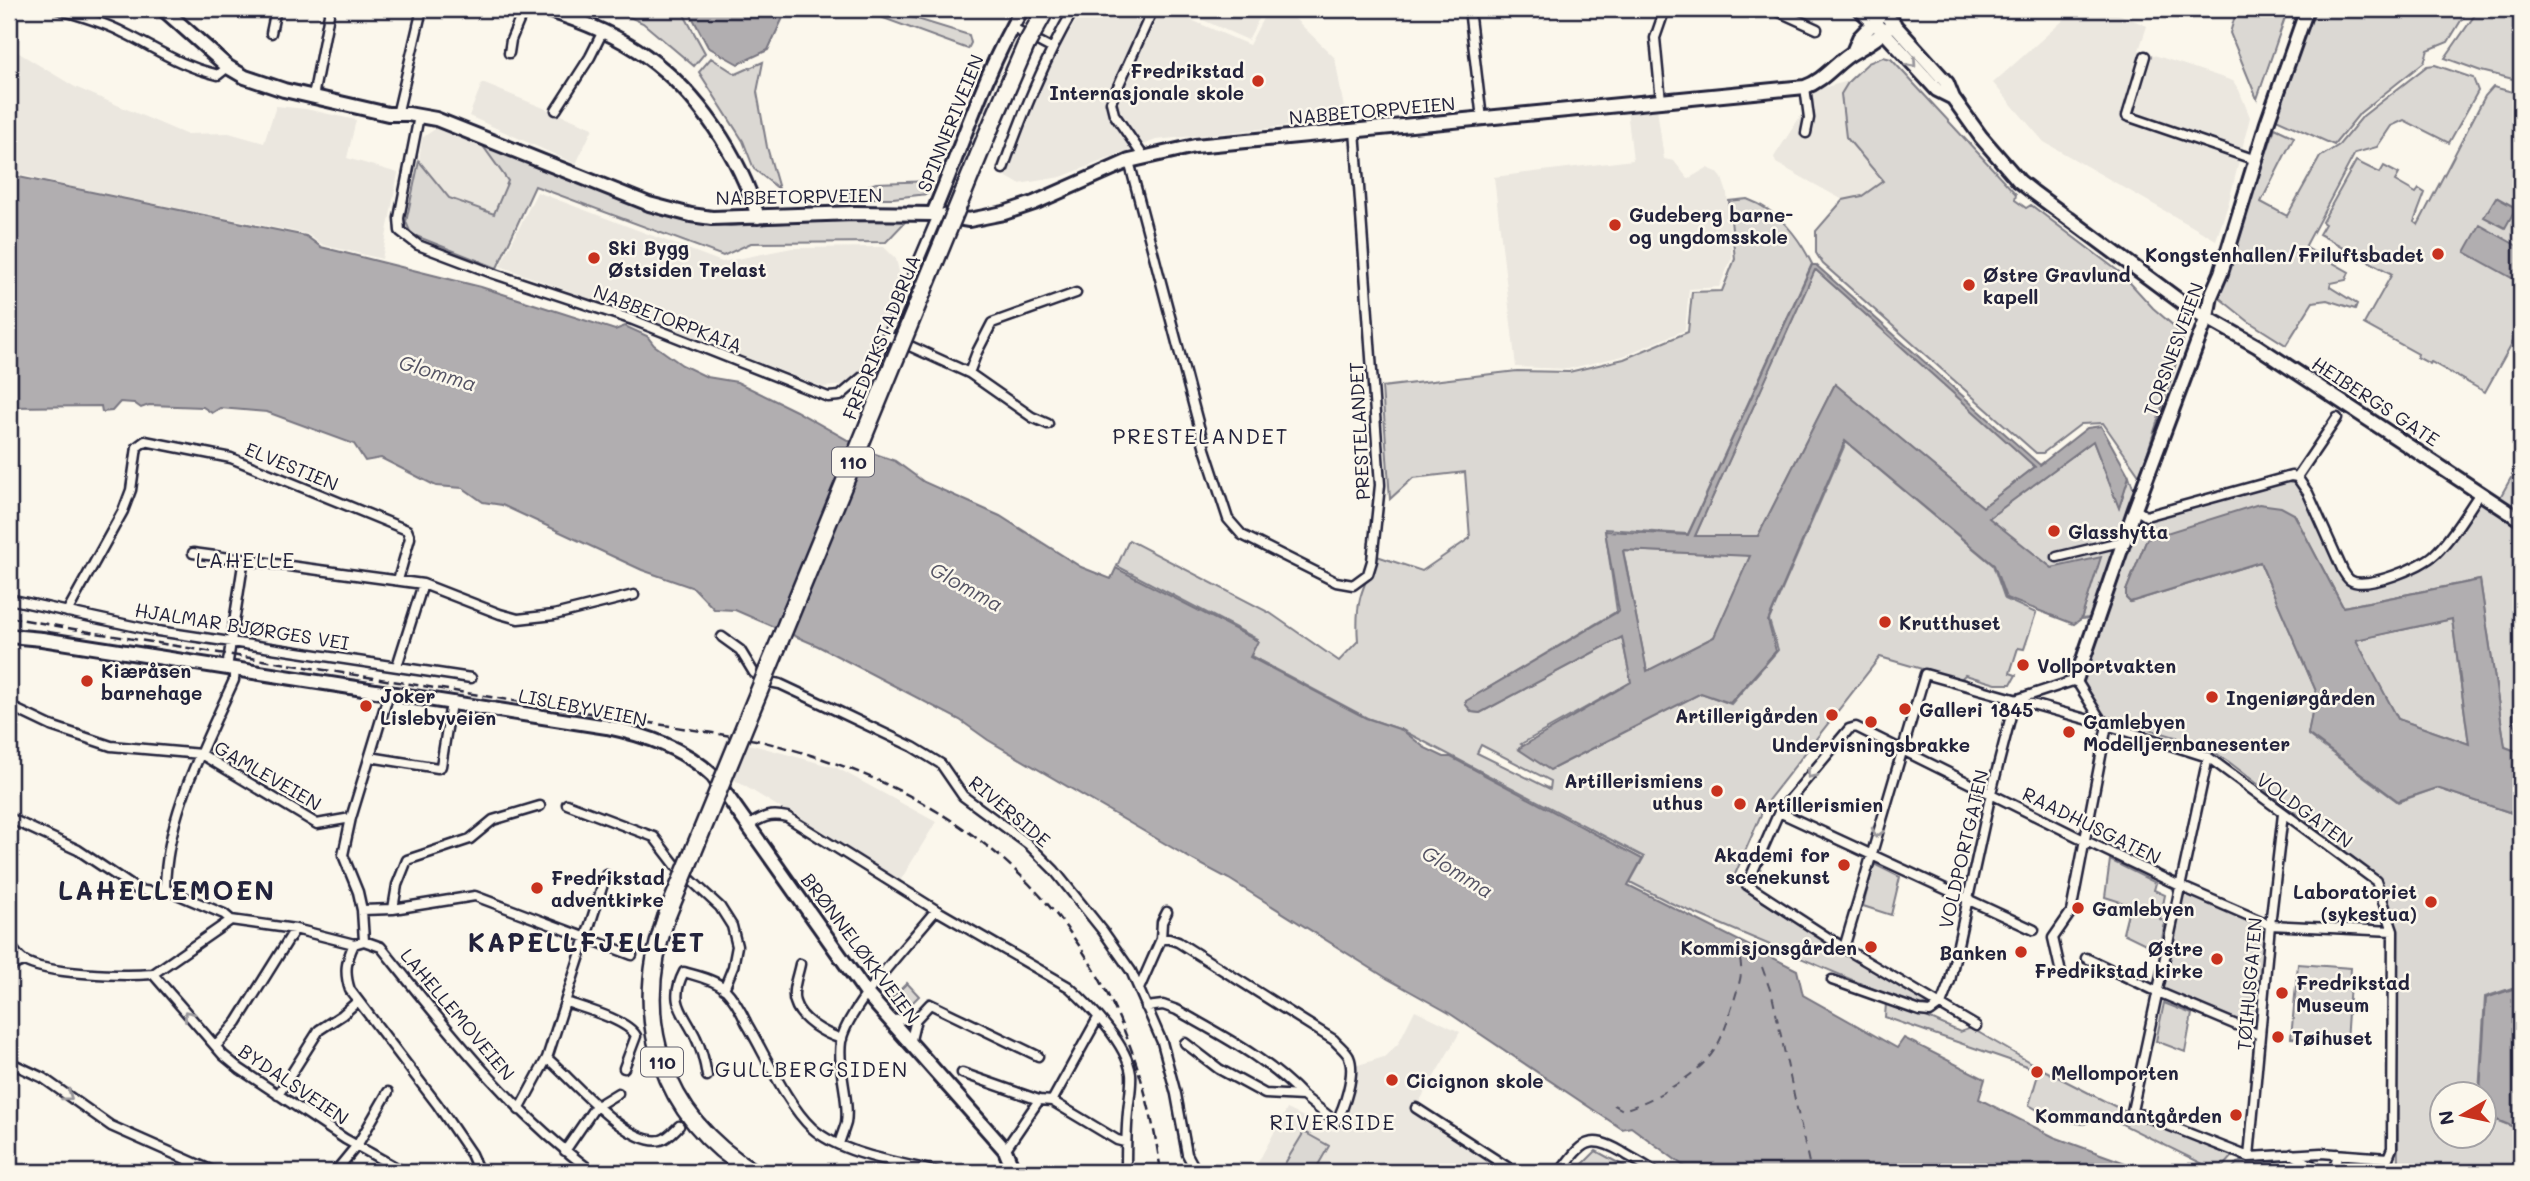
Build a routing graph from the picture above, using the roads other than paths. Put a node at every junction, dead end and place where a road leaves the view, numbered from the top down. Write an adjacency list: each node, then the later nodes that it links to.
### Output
1 (58, 9): 28 (street)
2 (163, 9): 28 (street, NABBETORPVEIEN)
3 (276, 9): 23 (street)
4 (330, 9): 30 (street)
5 (422, 9): 33 (street)
6 (524, 9): 26 (street)
7 (544, 9): 22 (street)
8 (1022, 9): 19 (street, SPINNERIVEIEN)
9 (1046, 9): 164 (highway, FREDRIKSTADBRUA / 110, bridge)
10 (1074, 9): 24 (street)
11 (1153, 9): 38 (street)
12 (1469, 9): 35 (street)
13 (1665, 9): 31 (street)
14 (1773, 9): 21 (street)
15 (1859, 9): 18 (street)
16 (2307, 9): 39 (street, TORSNESVEIEN)
17 (1882, 11): 18 (street, NABBETORPVEIEN); 20 (street)
18 (1873, 23): 20 (street); 25 (street, NABBETORPVEIEN)
19 (1011, 27): 24 (street); 42 (street, SPINNERIVEIEN)
20 (1889, 28): 25 (street, NABBETORPVEIEN); 45 (street, HEIBERGS GATE)
21 (1817, 29)
22 (603, 31): 32 (street); 43 (street)
23 (271, 33)
24 (1051, 48): 41 (street)
25 (1853, 52): 29 (street, NABBETORPVEIEN)
26 (509, 53)
27 (2145, 56): 39 (street)
28 (228, 67): 30 (street, NABBETORPVEIEN)
29 (1804, 87): 31 (street, NABBETORPVEIEN); 37 (street)
30 (313, 97): 33 (street, NABBETORPVEIEN)
31 (1661, 101): 35 (street, NABBETORPVEIEN)
32 (556, 110)
33 (397, 115): 34 (street, NABBETORPVEIEN)
34 (419, 116): 43 (street, NABBETORPVEIEN); 46 (street, NABBETORPKAIA)
35 (1482, 119): 36 (street, NABBETORPVEIEN)
36 (1354, 130): 38 (street, NABBETORPVEIEN); 40 (street, PRESTELANDET)
37 (1806, 133)
38 (1143, 156): 40 (street, NABBETORPVEIEN)
39 (2256, 160): 45 (street, TORSNESVEIEN)
40 (1129, 161): 42 (street, NABBETORPVEIEN)
41 (1003, 169)
42 (936, 215): 43 (street, NABBETORPVEIEN); 46 (street, NABBETORPKAIA)
43 (758, 217)
44 (1076, 293): 47 (street)
45 (2207, 317): 51 (street, HEIBERGS GATE); 52 (street, TORSNESVEIEN)
46 (888, 336): 47 (street)
47 (969, 373): 49 (street)
48 (2337, 418): 50 (street)
49 (1048, 424)
50 (2298, 477): 51 (street); 52 (street)
51 (2480, 493): 53 (street, HEIBERGS GATE)
52 (2134, 509): 54 (street, TORSNESVEIEN)
53 (2521, 520)
54 (2123, 541): 56 (street); 69 (street, TORSNESVEIEN)
55 (193, 553): 57 (street)
56 (2057, 557)
57 (244, 558): 58 (street); 65 (street)
58 (398, 580): 59 (street); 62 (street, ELVESTIEN)
59 (423, 584): 60 (street); 66 (street)
60 (634, 595)
61 (9, 599): 62 (street, HJALMAR BJØRGES VEI)
62 (67, 612): 65 (street, HJALMAR BJØRGES VEI)
63 (9, 636): 67 (street, LISLEBYVEIEN)
64 (722, 637): 119 (street, RIVERSIDE)
65 (231, 641): 66 (street, HJALMAR BJØRGES VEI); 67 (street)
66 (397, 666): 68 (street, HJALMAR BJØRGES VEI)
67 (231, 669): 70 (street, LISLEBYVEIEN); 78 (street)
68 (471, 678)
69 (2076, 680): 72 (street); 76 (street)
70 (389, 693): 73 (street, LISLEBYVEIEN); 79 (street)
71 (2521, 695): 75 (street)
72 (2015, 700): 76 (street, VOLDGATEN); 77 (street, VOLDGATEN); 81 (street, VOLDPORTGATEN)
73 (450, 703): 79 (street); 88 (street, LISLEBYVEIEN)
74 (9, 706): 78 (street, GAMLEVEIEN)
75 (2520, 723)
76 (2107, 725): 80 (street, VOLDGATEN); 89 (street)
77 (1902, 750): 81 (street, RAADHUSGATEN); 84 (street, RAADHUSGATEN, one-way to 84); 90 (street, one-way to 90)
78 (201, 754): 87 (street, GAMLEVEIEN); 93 (street)
79 (370, 757): 87 (street)
80 (2208, 757): 85 (street, VOLDGATEN); 92 (street)
81 (1991, 793): 89 (street, RAADHUSGATEN); 94 (street, VOLDPORTGATEN)
82 (567, 804): 118 (street)
83 (540, 806): 95 (street)
84 (1779, 812): 90 (street); 109 (street)
85 (2283, 814): 100 (street, TØIHUSGATEN); 103 (street, VOLDGATEN)
86 (9, 818): 93 (street)
87 (351, 818): 96 (street)
88 (748, 826): 97 (street); 121 (street, BRØNNELØKKVEIEN)
89 (2084, 840): 92 (street, RAADHUSGATEN); 115 (street)
90 (1871, 854): 94 (street); 109 (street)
91 (606, 875): 104 (street)
92 (2180, 886): 100 (street, RAADHUSGATEN); 120 (street)
93 (165, 889): 99 (street)
94 (1968, 898): 102 (street); 124 (street, VOLDPORTGATEN)
95 (393, 909): 96 (street); 104 (street)
96 (362, 910): 106 (street)
97 (936, 910): 121 (street); 126 (street)
98 (1167, 912): 105 (street)
99 (231, 920): 101 (street); 116 (street)
100 (2270, 925): 103 (street); 130 (street, TØIHUSGATEN)
101 (295, 929): 108 (street); 134 (street)
102 (2034, 930)
103 (2393, 931): 157 (street, VOLDGATEN)
104 (587, 939): 110 (street); 123 (street)
105 (1161, 939): 119 (street); 144 (street)
106 (364, 941): 108 (street); 149 (street, LAHELLEMOVEIEN)
107 (9, 944): 112 (street)
108 (354, 944): 122 (street)
109 (1844, 948): 124 (street)
110 (632, 955)
111 (2087, 958): 120 (street)
112 (23, 961): 114 (street); 116 (street)
113 (800, 964): 131 (street)
114 (10, 965)
115 (2061, 972)
116 (153, 974): 134 (street, BYDALSVEIEN, one-way to 116)
117 (1832, 980): 124 (street)
118 (724, 989): 140 (street); 153 (street)
119 (1139, 989): 125 (street, RIVERSIDE)
120 (2158, 992): 130 (street); 158 (street)
121 (867, 994): 128 (street, BRØNNELØKKVEIEN); 131 (street)
122 (358, 1000): 143 (street); 162 (street)
123 (566, 1002): 136 (street); 138 (street)
124 (1941, 1004): 129 (street)
125 (1146, 1007): 144 (street); 168 (street, RIVERSIDE)
126 (1098, 1018): 146 (street); 151 (street)
127 (916, 1019): 128 (street); 133 (street); 135 (street)
128 (889, 1020): 133 (street, BRØNNELØKKVEIEN)
129 (1976, 1026)
130 (2260, 1035): 158 (street, TØIHUSGATEN)
131 (842, 1039): 153 (street)
132 (1185, 1043): 144 (street)
133 (910, 1044): 154 (street, BRØNNELØKKVEIEN)
134 (216, 1046): 143 (street, BYDALSVEIEN)
135 (1038, 1056)
136 (547, 1058): 147 (street); 149 (street)
137 (9, 1062): 159 (street, one-way to 159)
138 (624, 1068)
139 (962, 1073): 145 (street)
140 (707, 1076)
141 (387, 1092): 152 (street)
142 (618, 1093): 147 (street)
143 (278, 1095): 152 (street, BYDALSVEIEN)
144 (1303, 1096)
145 (1039, 1100): 146 (street); 154 (street)
146 (1052, 1101): 151 (street)
147 (595, 1107): 150 (street); 155 (street)
148 (1416, 1108): 169 (street)
149 (519, 1110): 155 (street, LAHELLEMOVEIEN)
150 (679, 1126)
151 (1125, 1142): 167 (street)
152 (358, 1144): 160 (street); 161 (street, BYDALSVEIEN)
153 (839, 1144): 165 (street)
154 (1005, 1150): 166 (street, BRØNNELØKKVEIEN)
155 (565, 1151): 163 (street, LAHELLEMOVEIEN)
156 (2292, 1154): 157 (street); 158 (street); 172 (street)
157 (2339, 1154): 173 (street)
158 (2249, 1157)
159 (215, 1172)
160 (335, 1172)
161 (404, 1172)
162 (479, 1172)
163 (593, 1172)
164 (753, 1172)
165 (938, 1172)
166 (1014, 1172)
167 (1126, 1172)
168 (1212, 1172)
169 (1515, 1172)
170 (1560, 1172): 171 (street)
171 (1655, 1172)
172 (2323, 1172)
173 (2333, 1172)

